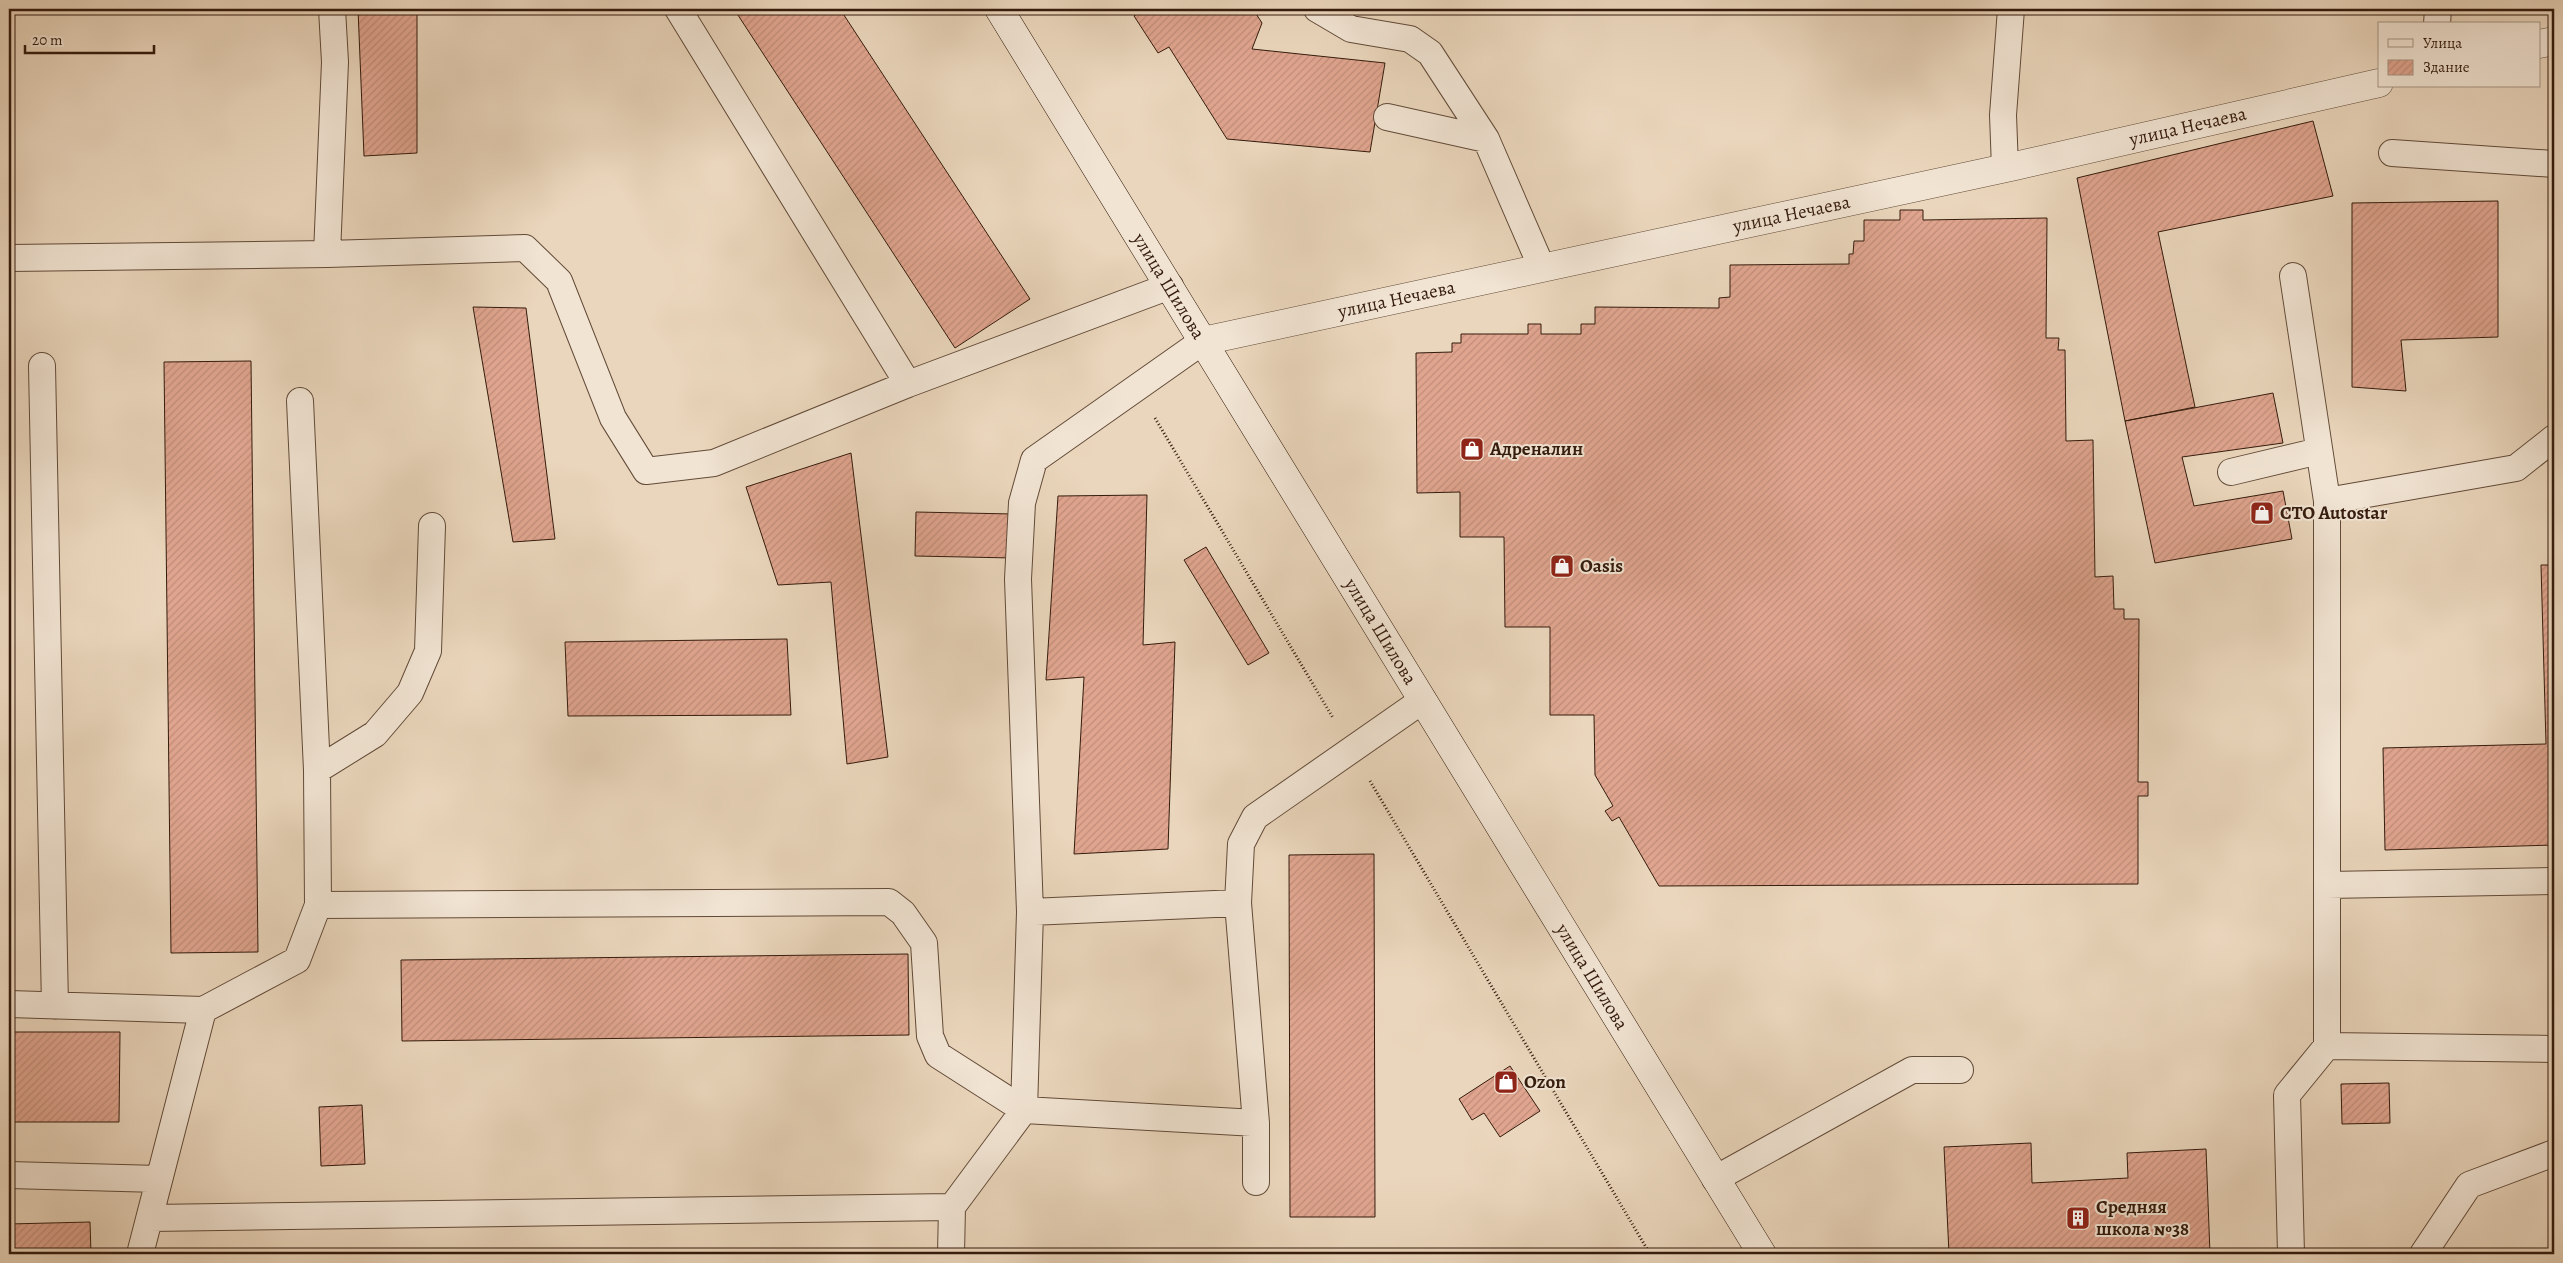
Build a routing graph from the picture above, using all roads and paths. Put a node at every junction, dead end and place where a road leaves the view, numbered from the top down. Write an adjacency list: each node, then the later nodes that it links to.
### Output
1 (332, 9): 16 (lane)
2 (678, 9): 23 (lane)
3 (999, 9): 20 (main road, улица Шилова)
4 (1317, 9): 12 (lane)
5 (2012, 9): 15 (lane)
6 (2438, 9): 7 (lane)
7 (2437, 22)
8 (2554, 41): 9 (main road)
9 (2540, 44)
10 (2378, 82): 15 (main road, улица Нечаева)
11 (1387, 117): 12 (lane)
12 (1486, 139): 18 (lane)
13 (2392, 153): 14 (lane)
14 (2554, 164)
15 (2010, 167): 18 (main road, улица Нечаева)
16 (327, 254): 17 (lane); 23 (lane)
17 (9, 258)
18 (1542, 268): 21 (main road, улица Нечаева)
19 (2293, 276): 26 (lane)
20 (1170, 286): 21 (main road, улица Шилова); 23 (lane)
21 (1203, 341): 30 (main road, улица Шилова); 36 (lane)
22 (42, 366): 38 (lane)
23 (908, 384)
24 (300, 401): 31 (lane)
25 (2554, 438): 28 (lane)
26 (2319, 451): 27 (lane); 28 (lane)
27 (2231, 472)
28 (2327, 501): 33 (lane)
29 (432, 526): 31 (lane)
30 (1423, 700): 34 (lane); 48 (main road, улица Шилова)
31 (317, 770): 35 (lane)
32 (2554, 881): 33 (lane)
33 (2327, 885): 40 (lane)
34 (1238, 903): 36 (lane); 44 (lane)
35 (318, 905): 39 (lane); 43 (lane)
36 (1030, 912): 43 (lane)
37 (9, 1004): 38 (lane)
38 (55, 1006): 39 (lane)
39 (204, 1010): 47 (lane)
40 (2327, 1046): 41 (lane); 55 (lane)
41 (2554, 1049)
42 (1960, 1070): 48 (lane)
43 (1024, 1110): 44 (lane); 50 (lane)
44 (1256, 1123): 49 (lane)
45 (2554, 1153): 56 (lane)
46 (9, 1175): 47 (lane)
47 (159, 1179): 51 (lane)
48 (1715, 1179): 54 (main road, улица Шилова)
49 (1256, 1182)
50 (952, 1207): 51 (lane); 53 (lane)
51 (150, 1218): 52 (lane)
52 (140, 1254)
53 (951, 1254)
54 (1762, 1254)
55 (2291, 1254)
56 (2423, 1254)

